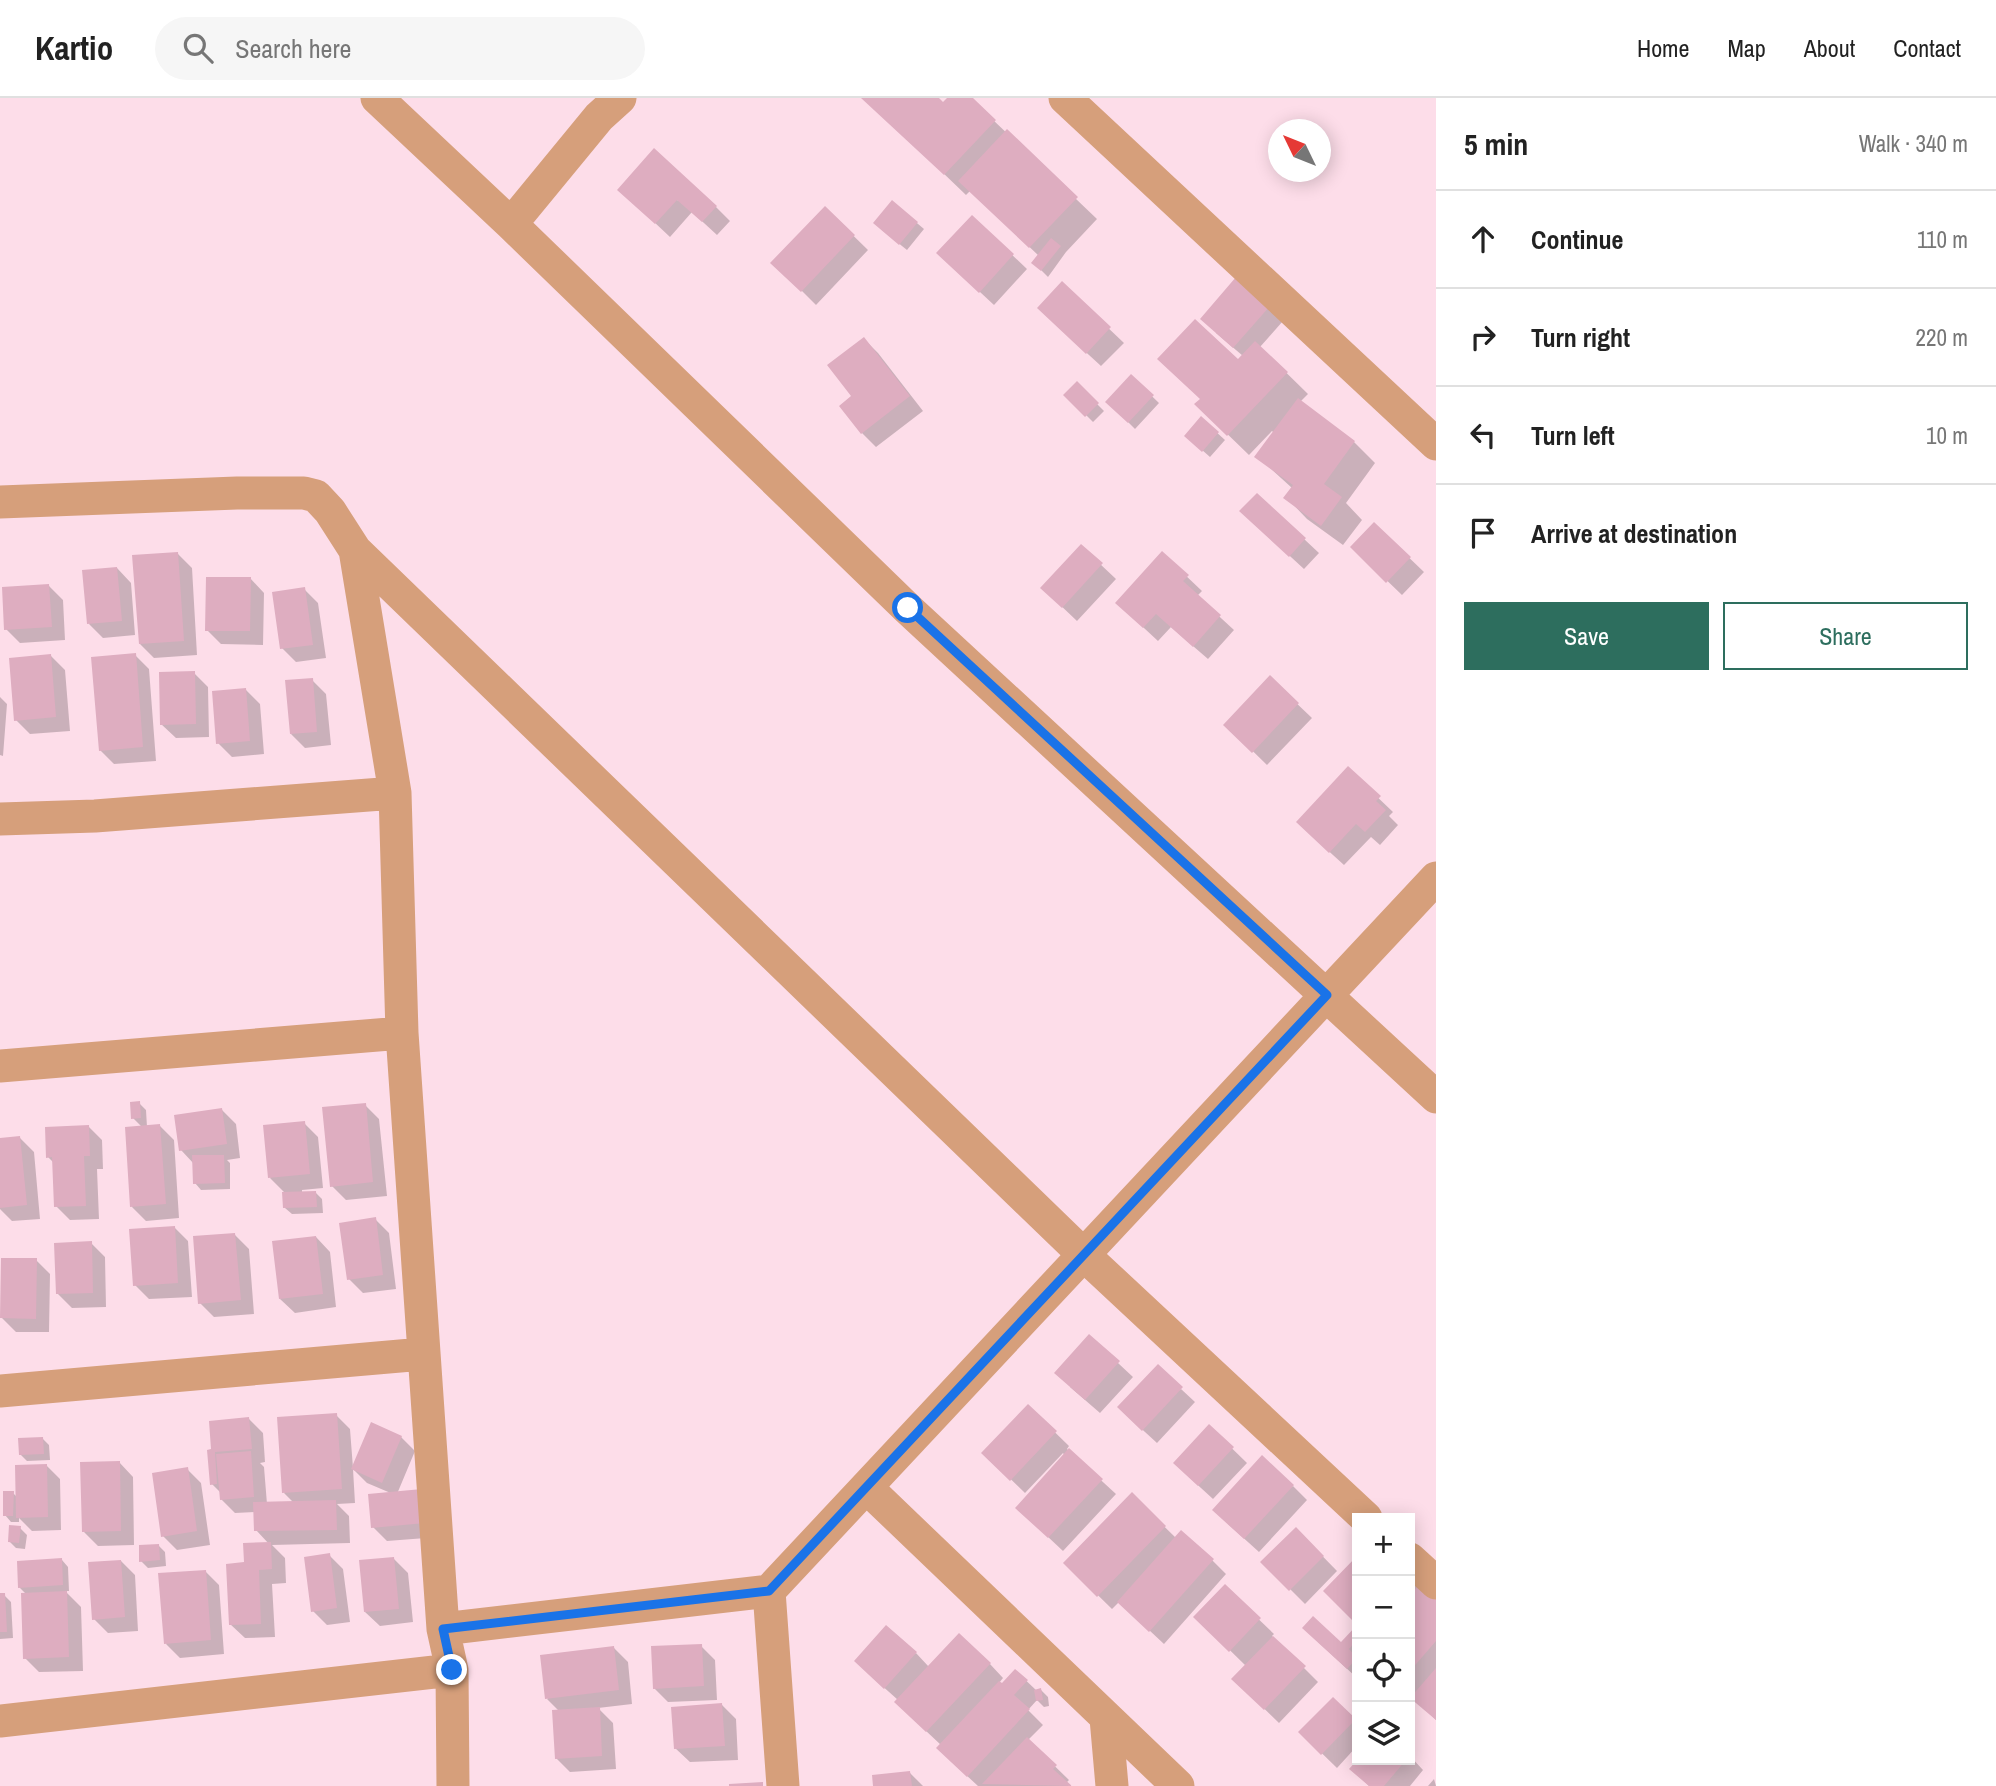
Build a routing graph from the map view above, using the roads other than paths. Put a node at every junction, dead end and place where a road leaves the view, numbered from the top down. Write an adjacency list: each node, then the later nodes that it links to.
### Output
1 (377, 98): 4 (street)
2 (620, 98): 4 (street)
3 (1065, 98): 5 (street)
4 (511, 224): 11 (street)
5 (1436, 444)
6 (0, 502): 7 (street)
7 (355, 550): 8 (street); 15 (street)
8 (395, 793): 9 (street); 12 (street)
9 (0, 819)
10 (1436, 878): 11 (street)
11 (1327, 995): 14 (street); 15 (street)
12 (402, 1033): 13 (street); 16 (street)
13 (0, 1066)
14 (1436, 1097)
15 (1085, 1256): 18 (street); 19 (street)
16 (423, 1354): 17 (street); 23 (street)
17 (0, 1391)
18 (867, 1489): 22 (street); 25 (street)
19 (1361, 1513)
20 (1415, 1564): 21 (street)
21 (1436, 1583)
22 (769, 1591): 23 (street); 28 (street)
23 (443, 1629): 24 (street)
24 (452, 1670): 26 (street); 27 (street)
25 (1106, 1718): 29 (street); 30 (street)
26 (0, 1721)
27 (453, 1786)
28 (783, 1786)
29 (1112, 1786)
30 (1178, 1786)

